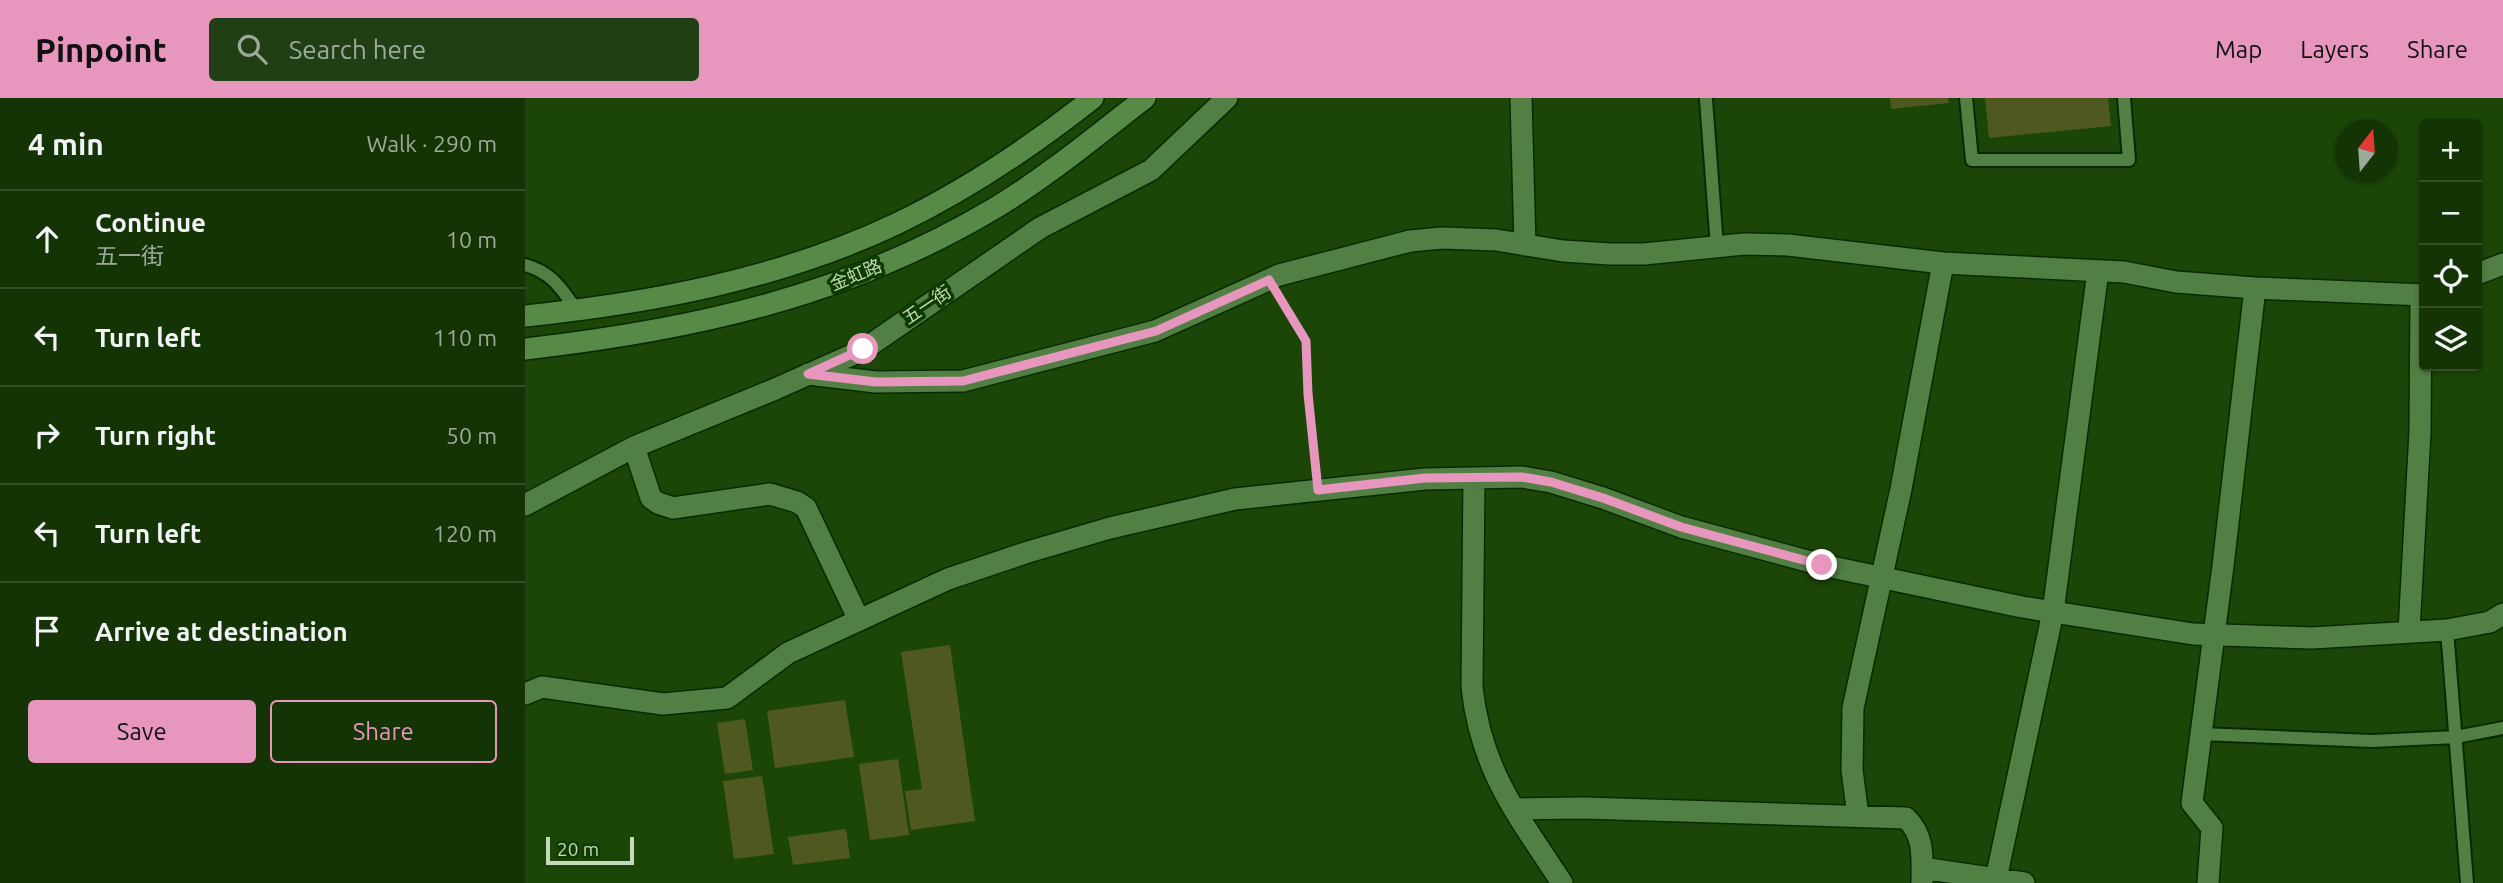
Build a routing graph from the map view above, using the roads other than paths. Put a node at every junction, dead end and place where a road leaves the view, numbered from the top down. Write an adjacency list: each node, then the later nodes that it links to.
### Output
1 (1093, 98): 18 (main road, 金虹路)
2 (1145, 98): 20 (main road, 金虹路)
3 (1227, 98): 21 (street, 五一街)
4 (1521, 98): 8 (street)
5 (1966, 98): 6 (lane)
6 (2124, 98)
7 (1706, 99): 9 (lane)
8 (1525, 245): 9 (street); 21 (street)
9 (1717, 247): 10 (street)
10 (1943, 263): 13 (street); 25 (street)
11 (2503, 264): 14 (street)
12 (525, 265): 18 (lane)
13 (2098, 271): 15 (street); 26 (street)
14 (2482, 272)
15 (2255, 288): 16 (street); 31 (street)
16 (2419, 295)
17 (2423, 308): 30 (street)
18 (577, 310): 19 (main road, 金虹路)
19 (525, 316)
20 (525, 349)
21 (808, 374): 22 (street, 五一街)
22 (634, 447): 24 (street, 五一街); 28 (street)
23 (1474, 478): 25 (street); 28 (street); 36 (street)
24 (525, 505)
25 (1881, 578): 26 (street); 37 (street)
26 (2053, 612): 31 (street); 39 (street)
27 (2503, 614): 29 (street)
28 (859, 620): 32 (street)
29 (2447, 630): 30 (street); 35 (lane)
30 (2409, 631): 31 (street)
31 (2214, 635): 34 (street)
32 (525, 694)
33 (2503, 728): 35 (lane)
34 (2201, 734): 35 (lane); 42 (street)
35 (2456, 737): 43 (lane)
36 (1515, 809): 37 (street); 40 (street)
37 (1858, 816): 38 (street)
38 (1922, 876): 39 (street)
39 (1996, 879): 41 (street)
40 (1562, 883)
41 (2024, 883)
42 (2208, 883)
43 (2467, 883)

